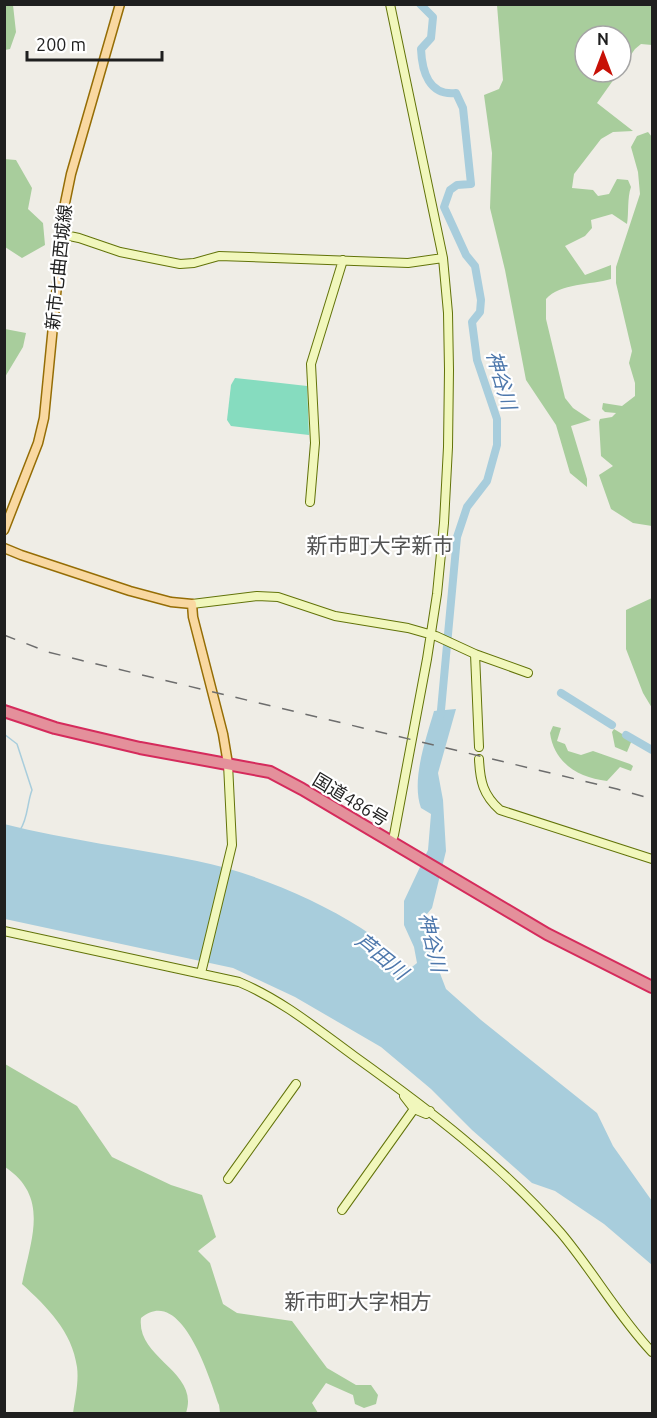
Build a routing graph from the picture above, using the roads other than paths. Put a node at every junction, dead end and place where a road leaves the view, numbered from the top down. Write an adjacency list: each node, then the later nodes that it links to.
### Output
1 (120, 4): 3 (main road, 新市七曲西城線)
2 (390, 4): 4 (street)
3 (60, 234): 5 (street); 7 (main road, 新市七曲西城線)
4 (443, 258): 5 (street); 10 (street)
5 (343, 260): 6 (street)
6 (310, 502)
7 (4, 530)
8 (4, 548): 9 (main road)
9 (192, 604): 10 (street); 16 (main road)
10 (433, 635): 11 (street); 17 (street)
11 (475, 654): 12 (street); 14 (street)
12 (528, 673)
13 (4, 711): 16 (highway, 国道486号)
14 (479, 747)
15 (479, 759): 18 (street)
16 (228, 764): 17 (highway, 国道486号); 20 (street)
17 (391, 842): 21 (highway, 国道486号)
18 (652, 859)
19 (4, 930): 20 (street)
20 (201, 973): 23 (street)
21 (652, 987)
22 (296, 1084): 26 (street)
23 (401, 1089): 24 (street); 25 (street)
24 (414, 1109): 25 (street); 27 (street)
25 (430, 1111): 28 (street)
26 (228, 1179)
27 (342, 1210)
28 (652, 1352)

